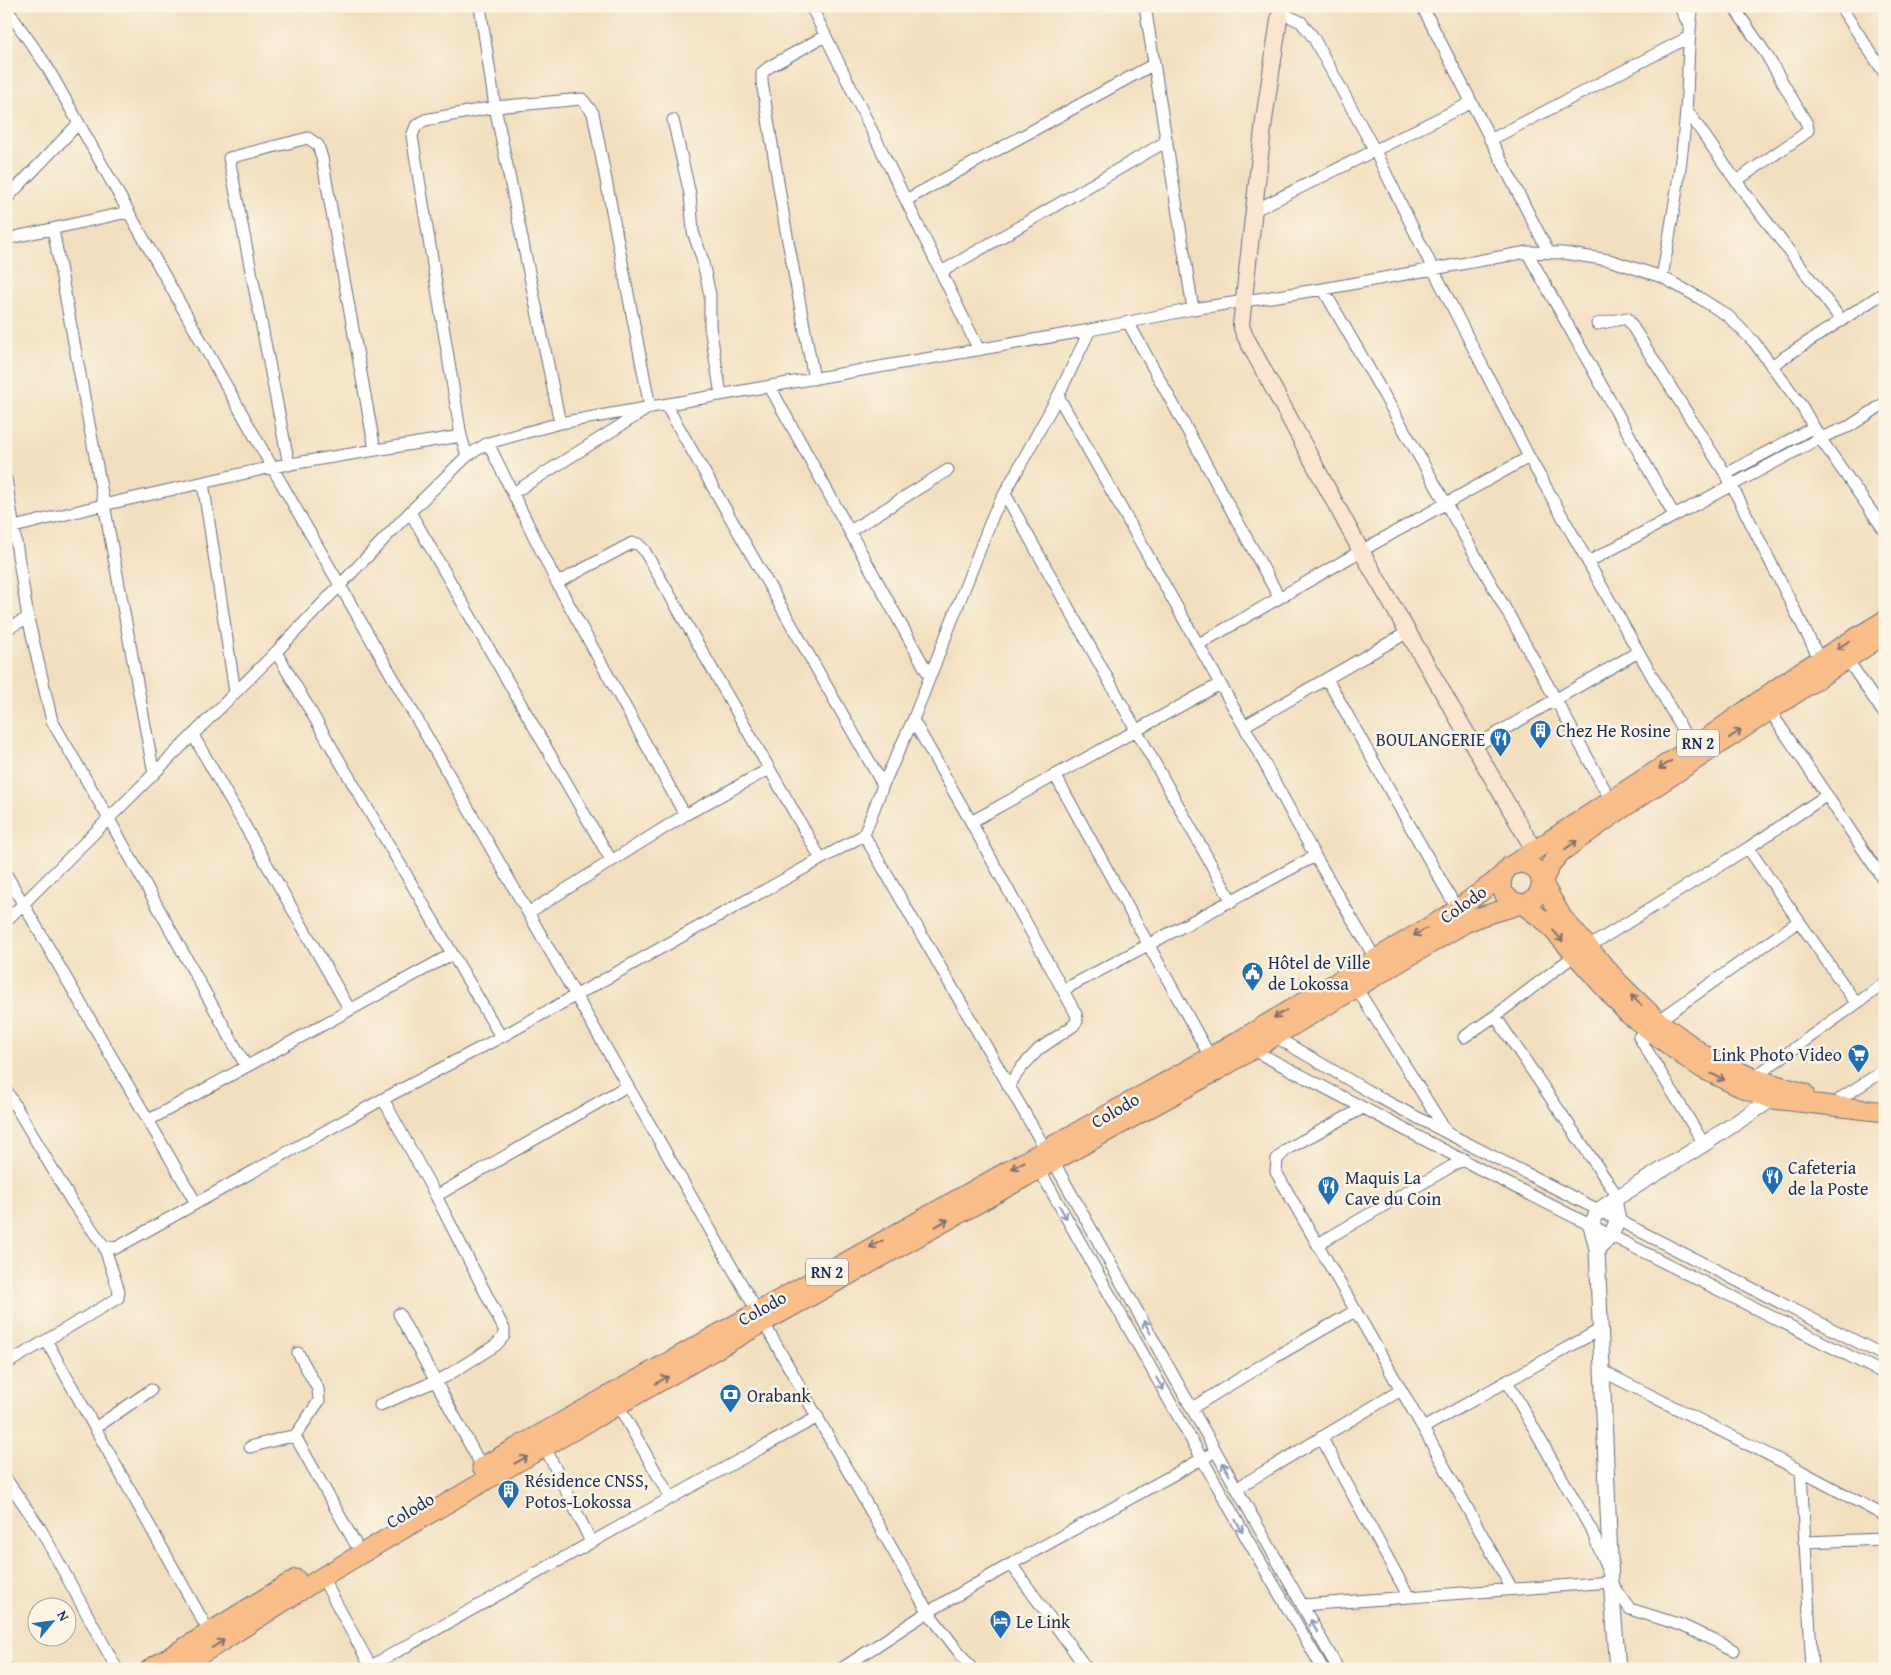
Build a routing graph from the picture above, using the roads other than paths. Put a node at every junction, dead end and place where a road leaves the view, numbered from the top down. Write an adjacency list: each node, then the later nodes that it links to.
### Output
1 (480, 6): 17 (street)
2 (811, 6): 12 (street)
3 (1145, 6): 14 (street)
4 (1422, 6): 16 (street)
5 (1679, 6): 11 (street)
6 (1693, 6): 11 (street)
7 (1733, 6): 24 (street)
8 (1840, 6): 15 (street)
9 (6, 8): 20 (street)
10 (1281, 9): 23 (street); 28 (main road)
11 (1689, 25): 13 (street)
12 (825, 36): 26 (street); 46 (street)
13 (1689, 37): 18 (street); 21 (street)
14 (1154, 64): 22 (street); 26 (street)
15 (1885, 74)
16 (1470, 103): 21 (street); 23 (street)
17 (495, 107): 52 (street); 53 (street); 55 (street)
18 (1686, 109): 24 (street); 35 (street)
19 (673, 120): 48 (street)
20 (78, 124): 25 (street); 27 (street)
21 (1490, 140): 32 (street)
22 (1166, 142): 34 (street); 39 (street)
23 (1375, 151): 28 (street); 33 (street)
24 (1736, 181): 40 (street)
25 (6, 199)
26 (906, 200): 34 (street)
27 (128, 212): 29 (street); 62 (street)
28 (1253, 212): 38 (main road)
29 (53, 229): 30 (street); 70 (street)
30 (6, 239)
31 (1527, 252): 32 (street); 33 (street); 72 (street)
32 (1549, 253): 35 (street)
33 (1433, 269): 36 (street); 60 (street)
34 (941, 272): 44 (street)
35 (1662, 278): 45 (street)
36 (1323, 289): 38 (street); 69 (street)
37 (1885, 292): 40 (street)
38 (1244, 301): 39 (street); 76 (main road)
39 (1193, 309): 41 (street)
40 (1842, 321): 45 (street)
41 (1128, 322): 43 (street); 80 (street)
42 (1596, 324): 66 (street)
43 (1090, 330): 44 (street); 49 (street)
44 (979, 350): 46 (street)
45 (1771, 366): 54 (street)
46 (814, 379): 47 (street)
47 (770, 386): 48 (street); 74 (street)
48 (721, 395): 51 (street)
49 (1058, 396): 68 (street); 86 (street)
50 (1885, 403): 56 (street)
51 (666, 405): 52 (street); 107 (street)
52 (650, 408): 53 (street); 67 (street)
53 (560, 423): 57 (street)
54 (1814, 427): 56 (street); 66 (street)
55 (461, 436): 58 (street); 59 (street)
56 (1820, 438): 66 (street); 75 (street)
57 (488, 443): 59 (street); 67 (street)
58 (375, 450): 61 (street); 61 (street)
59 (467, 456): 71 (street)
60 (1529, 457): 69 (street); 77 (street)
61 (289, 465): 62 (street)
62 (272, 468): 65 (street); 79 (street)
63 (948, 470): 74 (street)
64 (6, 479): 73 (street)
65 (203, 483): 70 (street); 94 (street)
66 (1732, 484): 72 (street); 90 (street)
67 (512, 493): 78 (street)
68 (1005, 494): 91 (street); 100 (street)
69 (1446, 502): 76 (street); 95 (street)
70 (103, 505): 73 (street); 105 (street)
71 (410, 512): 79 (street); 118 (street)
72 (1674, 515): 77 (street)
73 (10, 528): 81 (street)
74 (850, 531): 91 (street)
75 (1885, 531)
76 (1361, 551): 80 (street); 84 (main road)
77 (1588, 562): 88 (street)
78 (557, 583): 104 (street); 110 (street)
79 (340, 584): 87 (street); 128 (street)
80 (1279, 597): 86 (street)
81 (28, 618): 83 (street); 111 (street)
82 (1885, 620): 90 (main road, RN 2, one-way to 90)
83 (6, 629)
84 (1408, 632): 92 (street); 102 (main road)
85 (1885, 634): 89 (main road, RN 2)
86 (1199, 644): 93 (street)
87 (276, 652): 94 (street); 133 (street)
88 (1638, 652): 95 (street); 103 (street)
89 (1847, 659): 96 (main road, RN 2); 97 (street)
90 (1820, 660): 103 (main road, RN 2)
91 (930, 677): 98 (street)
92 (1327, 679): 99 (street); 127 (street)
93 (1220, 684): 99 (street); 100 (street)
94 (235, 692): 101 (street)
95 (1556, 698): 102 (street); 109 (street)
96 (1770, 711): 108 (street); 122 (main road, RN 2, one-way to 96)
97 (1885, 715)
98 (913, 720): 107 (street); 112 (street)
99 (1244, 726): 116 (street)
100 (1137, 730): 106 (street); 124 (street)
101 (193, 735): 105 (street); 140 (street)
102 (1475, 746): 115 (main road)
103 (1692, 747): 109 (main road, RN 2, one-way to 109)
104 (769, 769): 110 (street); 117 (street)
105 (154, 774): 111 (street)
106 (1055, 775): 112 (street); 131 (street)
107 (883, 785): 113 (street)
108 (1828, 795): 114 (street); 119 (street)
109 (1611, 801): 115 (main road, RN 2)
110 (685, 815): 118 (street)
111 (109, 819): 125 (street); 148 (street)
112 (971, 822): 137 (street)
113 (864, 835): 117 (street); 152 (street)
114 (1748, 848): 130 (street); 132 (street)
115 (1534, 850): 120 (main road, RN 2)
116 (1315, 856): 124 (street); 134 (street)
117 (821, 859): 138 (street)
118 (611, 860): 128 (street)
119 (1881, 869): 123 (street)
120 (1506, 870): 122 (main road); 126 (main road); 127 (main road, Colodo / RN 2)
121 (6, 874): 125 (street)
122 (1542, 882): 126 (main road); 132 (main road)
123 (1885, 882)
124 (1232, 902): 131 (street)
125 (24, 903): 129 (street); 160 (street)
126 (1522, 904): 132 (main road, one-way to 132); 134 (main road, Colodo / RN 2)
127 (1457, 909): 134 (main road, Colodo / RN 2, one-way to 134)
128 (528, 913): 138 (street)
129 (6, 921)
130 (1799, 921): 139 (street); 142 (street)
131 (1149, 945): 137 (street); 147 (street)
132 (1582, 951): 141 (street); 142 (main road)
133 (452, 954): 140 (street); 144 (street)
134 (1379, 964): 136 (main road, Colodo / RN 2); 147 (main road, Colodo / RN 2, one-way to 147)
135 (1885, 983): 139 (street)
136 (1357, 988): 143 (main road, Colodo / RN 2); 161 (street)
137 (1063, 990): 152 (street)
138 (576, 996): 144 (street); 151 (street)
139 (1856, 1003): 150 (street)
140 (350, 1010): 148 (street)
141 (1495, 1016): 145 (street); 166 (street)
142 (1652, 1025): 150 (main road); 156 (main road, one-way to 156); 162 (street)
143 (1274, 1036): 146 (main road, Colodo / RN 2); 161 (street)
144 (501, 1037): 155 (street)
145 (1464, 1037)
146 (1251, 1049): 147 (main road, Colodo / RN 2); 158 (street)
147 (1214, 1063): 164 (main road, Colodo / RN 2)
148 (246, 1066): 160 (street)
149 (1885, 1070): 154 (street)
150 (1753, 1078): 154 (main road)
151 (628, 1086): 165 (street); 177 (street)
152 (1008, 1086): 164 (street)
153 (6, 1090): 173 (street)
154 (1841, 1098): 157 (main road)
155 (383, 1099): 165 (street); 167 (street)
156 (1772, 1099): 159 (main road); 162 (street)
157 (1885, 1101)
158 (1363, 1108): 163 (street); 172 (street)
159 (1885, 1112)
160 (149, 1120): 167 (street)
161 (1447, 1133): 168 (street)
162 (1704, 1144): 166 (street)
163 (1464, 1159): 170 (street); 172 (street)
164 (1046, 1160): 177 (main road, Colodo / RN 2); 191 (street, one-way to 164); 200 (street, one-way to 200)
165 (436, 1196): 186 (street)
166 (1616, 1198): 168 (street); 169 (street)
167 (196, 1204): 173 (street)
168 (1599, 1210): 169 (street); 170 (street)
169 (1618, 1220): 171 (street); 181 (street)
170 (1591, 1225): 171 (street); 174 (street)
171 (1611, 1235): 174 (street); 184 (street)
172 (1318, 1244): 175 (street)
173 (104, 1246): 179 (street)
174 (1597, 1249): 178 (street)
175 (1355, 1311): 188 (street); 191 (street)
176 (399, 1314): 186 (street)
177 (761, 1316): 190 (main road, Colodo / RN 2, one-way to 177); 192 (street); 201 (main road, Colodo / RN 2)
178 (1601, 1329): 183 (street); 185 (street)
179 (47, 1342): 182 (street); 193 (street)
180 (298, 1353): 195 (street)
181 (1885, 1356)
182 (6, 1364)
183 (1602, 1371): 202 (street); 213 (street)
184 (1885, 1374)
185 (1507, 1381): 194 (street); 213 (street)
186 (436, 1382): 189 (street); 201 (street)
187 (151, 1390): 193 (street)
188 (1401, 1390): 194 (street); 196 (street)
189 (380, 1405)
190 (618, 1405): 198 (main road, Colodo / RN 2); 205 (street)
191 (1192, 1408): 199 (street)
192 (818, 1417): 205 (street); 217 (street)
193 (95, 1428): 218 (street)
194 (1423, 1428): 214 (street)
195 (295, 1436): 197 (street); 210 (street)
196 (1321, 1437): 204 (street); 215 (street)
197 (250, 1446)
198 (545, 1447): 208 (street); 212 (main road, Colodo / RN 2, one-way to 198)
199 (1216, 1451): 200 (street); 204 (street, one-way to 199)
200 (1202, 1459): 211 (street); 227 (street, one-way to 227)
201 (482, 1467): 210 (main road, Colodo / RN 2)
202 (1800, 1471): 206 (street); 209 (street)
203 (6, 1478): 222 (street)
204 (1237, 1488): 216 (street)
205 (670, 1497): 208 (street)
206 (1885, 1516)
207 (1885, 1538): 209 (street)
208 (592, 1542): 220 (street)
209 (1804, 1542): 230 (street)
210 (355, 1543): 218 (main road, Colodo / RN 2)
211 (1011, 1564): 217 (street); 226 (street)
212 (322, 1577): 220 (street); 224 (main road, Colodo / RN 2, one-way to 212)
213 (1612, 1582): 214 (street); 219 (street); 229 (street)
214 (1512, 1589): 215 (street)
215 (1409, 1597): 216 (street)
216 (1302, 1605): 228 (street, one-way to 216)
217 (928, 1612): 221 (street); 225 (street)
218 (209, 1632): 223 (main road, Colodo / RN 2)
219 (1734, 1650)
220 (372, 1667)
221 (847, 1667)
222 (117, 1669)
223 (150, 1669)
224 (176, 1669)
225 (972, 1669)
226 (1087, 1669)
227 (1323, 1669)
228 (1338, 1669)
229 (1618, 1669)
230 (1812, 1669)

